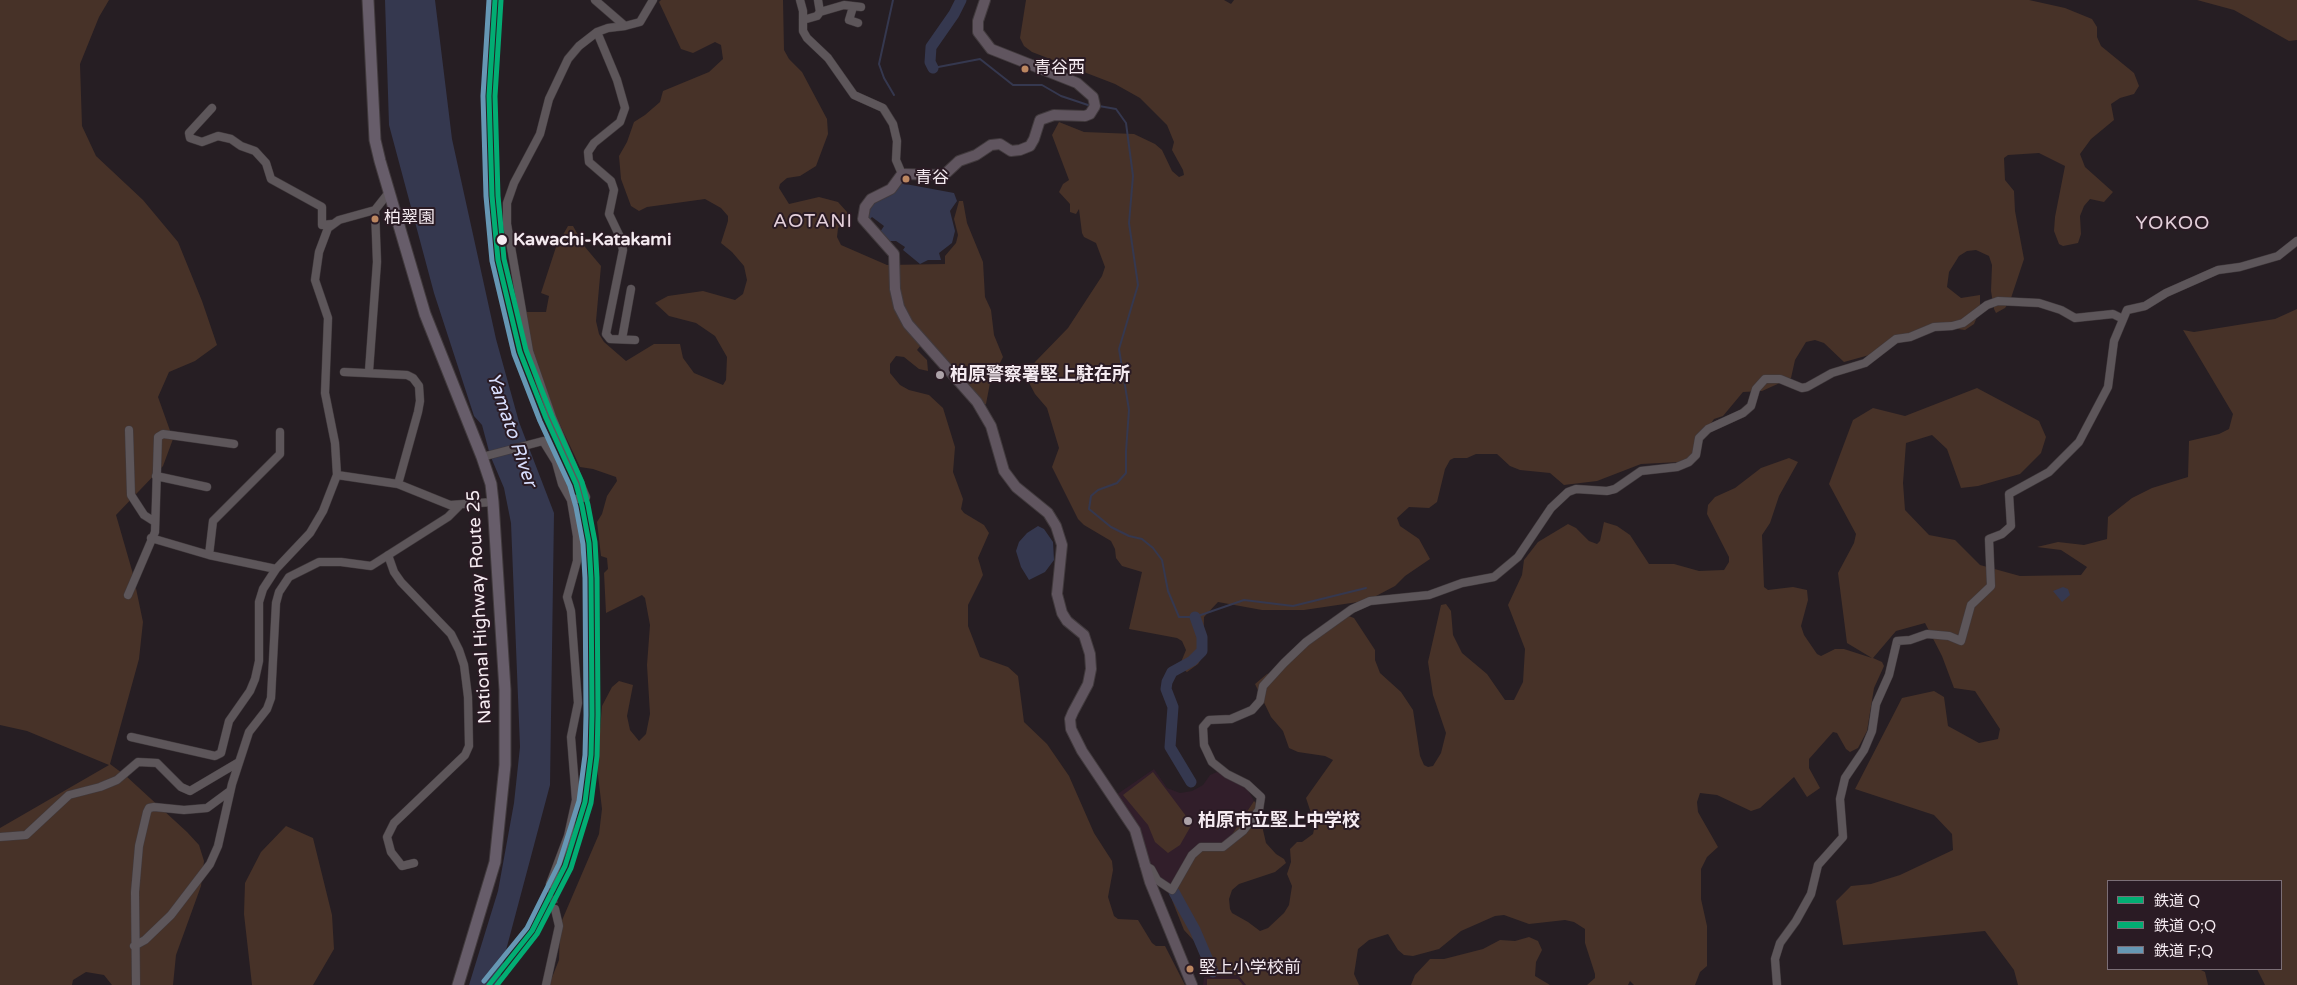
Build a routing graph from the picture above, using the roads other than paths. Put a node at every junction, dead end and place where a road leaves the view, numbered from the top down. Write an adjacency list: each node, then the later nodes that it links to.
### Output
1 (368, 0): 14 (highway, National Highway Route 25)
2 (595, 0): 10 (street)
3 (653, 0): 10 (street)
4 (800, 0): 8 (street)
5 (818, 0): 7 (street)
6 (985, 0): 13 (main road)
7 (820, 12): 8 (street); 9 (street)
8 (803, 20): 13 (street)
9 (858, 23)
10 (625, 26): 11 (street)
11 (597, 32): 20 (street); 32 (street)
12 (212, 108): 16 (street)
13 (902, 174): 46 (main road)
14 (390, 191): 15 (street); 27 (highway, National Highway Route 25)
15 (375, 210): 16 (street); 22 (street)
16 (334, 224): 28 (street)
17 (2297, 241): 19 (street)
18 (631, 289): 20 (street)
19 (2123, 318): 46 (street); 54 (street)
20 (622, 339): 21 (street)
21 (635, 340)
22 (369, 371): 23 (street); 30 (street)
23 (344, 372)
24 (129, 430): 35 (street)
25 (280, 432): 37 (street)
26 (234, 444): 29 (street)
27 (487, 455): 32 (street); 33 (highway, National Highway Route 25)
28 (337, 475): 30 (street); 39 (street)
29 (156, 476): 31 (street); 35 (street)
30 (398, 484): 34 (street)
31 (206, 487)
32 (571, 500): 47 (street)
33 (493, 502): 34 (street); 51 (highway, National Highway Route 25)
34 (459, 506): 38 (street)
35 (155, 522): 36 (street)
36 (151, 538): 37 (street); 40 (street)
37 (209, 555): 39 (street)
38 (388, 555): 42 (street); 45 (street)
39 (276, 569): 41 (street)
40 (128, 595)
41 (131, 737)
42 (239, 762): 43 (street); 44 (street)
43 (230, 791): 49 (street); 49 (street)
44 (0, 837)
45 (414, 864)
46 (1144, 865): 53 (main road)
47 (550, 884)
48 (555, 909): 52 (street)
49 (134, 946): 50 (street)
50 (136, 985)
51 (458, 985)
52 (546, 985)
53 (1192, 985)
54 (1777, 985)

